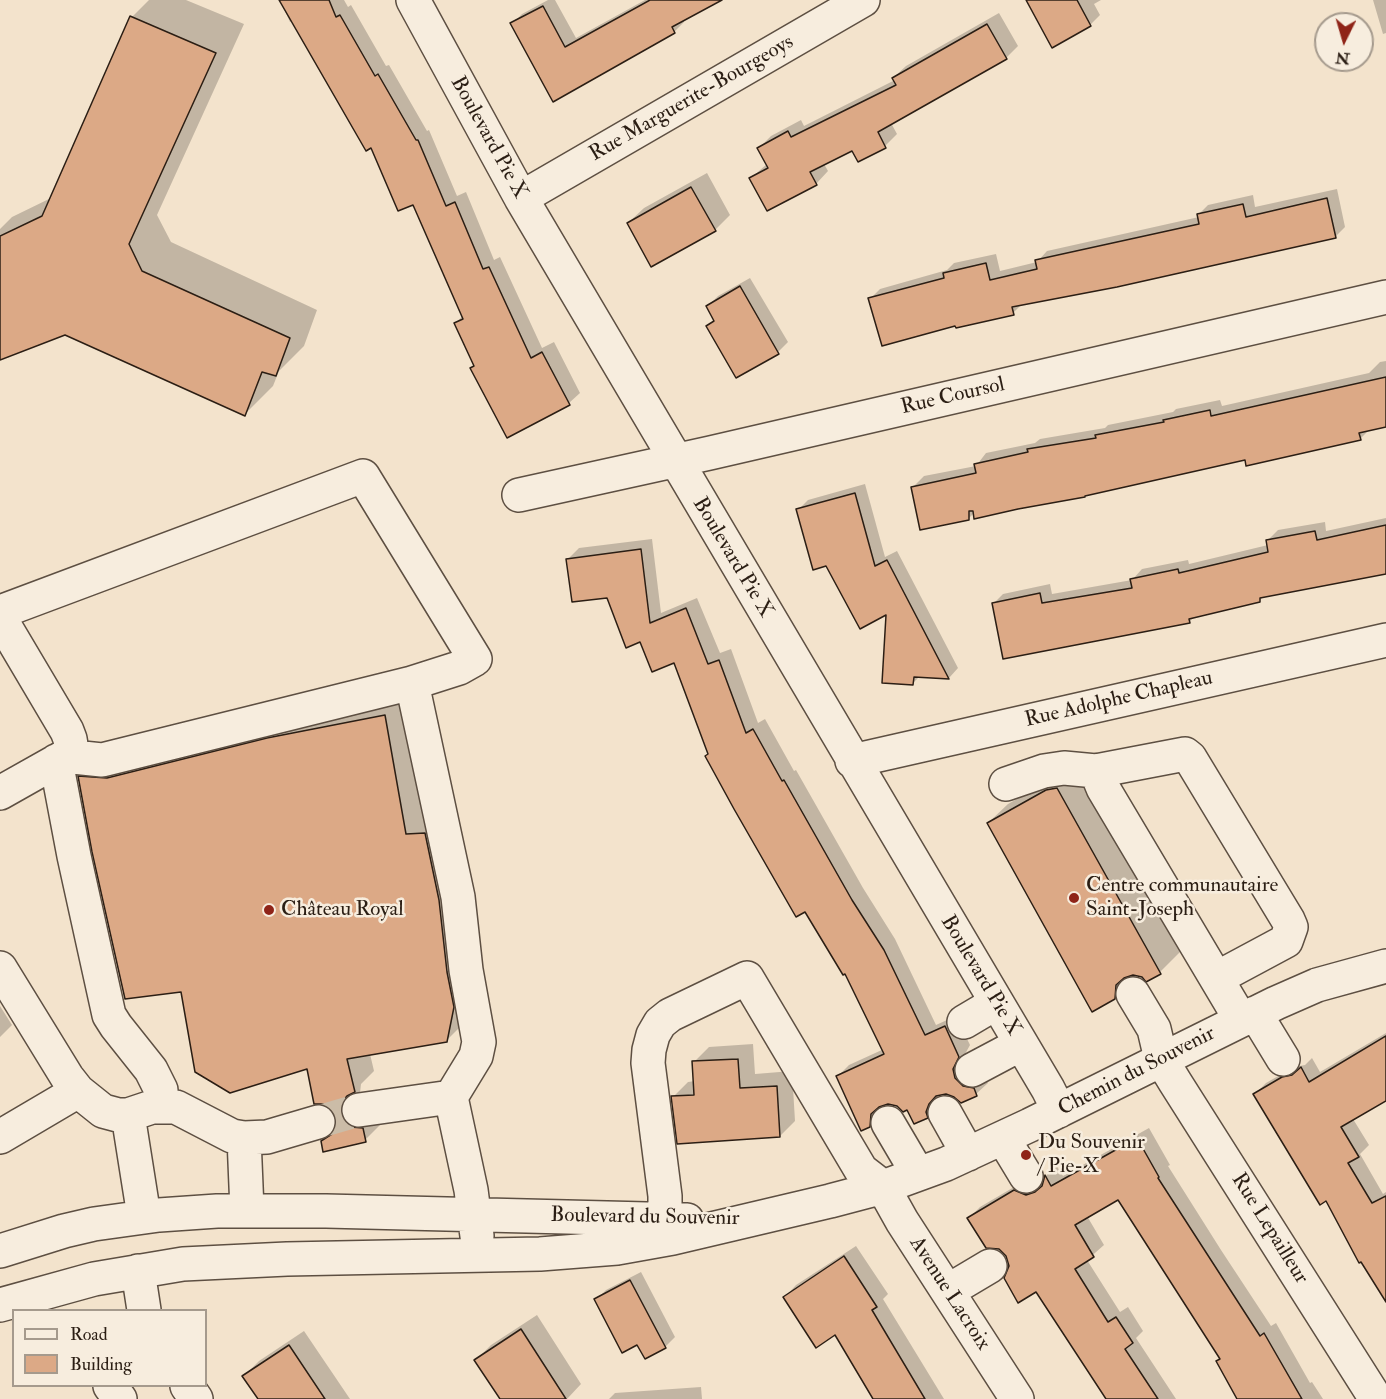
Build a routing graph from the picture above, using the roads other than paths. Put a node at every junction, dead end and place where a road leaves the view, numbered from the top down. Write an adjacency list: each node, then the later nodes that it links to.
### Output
1 (413, 0): 3 (street, Boulevard Pie X)
2 (863, 0): 3 (street, Rue Marguerite-Bourgeoys)
3 (521, 198): 5 (street, Boulevard Pie X)
4 (1386, 297): 5 (street, Rue Coursol)
5 (675, 461): 6 (street, Rue Coursol); 12 (street, Boulevard Pie X)
6 (519, 495)
7 (0, 612): 10 (street)
8 (0, 618): 11 (street)
9 (1386, 640): 12 (street, Rue Adolphe Chapleau)
10 (412, 682): 11 (street); 28 (street)
11 (64, 759): 15 (street); 29 (street)
12 (852, 760): 20 (street, Boulevard Pie X)
13 (1096, 771): 14 (street); 18 (street); 18 (street)
14 (1006, 784)
15 (0, 793)
16 (1386, 966): 21 (street, Chemin du Souvenir)
17 (0, 968): 27 (street)
18 (1216, 978): 21 (street)
19 (1133, 994): 24 (street, Rue Lepailleur)
20 (996, 1003): 22 (street); 23 (street, Boulevard Pie X)
21 (1248, 1016): 24 (street, Chemin du Souvenir); 25 (street)
22 (964, 1022)
23 (1021, 1044): 26 (street); 31 (street, Boulevard Pie X)
24 (1161, 1059): 31 (street, Chemin du Souvenir); 59 (street, Rue Lepailleur)
25 (1283, 1059)
26 (972, 1071)
27 (78, 1091): 33 (street); 36 (street)
28 (451, 1097): 30 (street); 45 (street)
29 (161, 1106): 33 (street); 37 (street)
30 (359, 1110)
31 (1059, 1112): 38 (street, Chemin du Souvenir)
32 (945, 1113): 39 (street)
33 (128, 1115): 44 (street)
34 (318, 1122): 37 (street)
35 (888, 1123): 40 (street)
36 (0, 1137)
37 (244, 1138): 43 (street)
38 (1003, 1138): 39 (street, Chemin du Souvenir); 41 (street)
39 (968, 1154): 40 (street, Chemin du Souvenir)
40 (918, 1174): 42 (street, Chemin du Souvenir)
41 (1026, 1176)
42 (883, 1187): 46 (street, Chemin du Souvenir); 47 (street); 52 (street, Avenue Lacroix)
43 (247, 1210): 44 (street, Boulevard du Souvenir); 45 (street, Boulevard du Souvenir)
44 (144, 1216): 48 (street, Boulevard du Souvenir)
45 (476, 1216): 47 (street, Boulevard du Souvenir); 49 (street)
46 (751, 1219): 47 (street, Boulevard du Souvenir)
47 (665, 1229): 49 (street, Boulevard du Souvenir)
48 (0, 1251)
49 (478, 1256): 51 (street, Boulevard du Souvenir)
50 (990, 1266): 52 (street)
51 (138, 1271): 53 (street, Boulevard du Souvenir); 55 (street)
52 (948, 1291): 58 (street, Avenue Lacroix)
53 (62, 1299): 54 (street, Boulevard du Souvenir)
54 (0, 1305)
55 (144, 1309)
56 (111, 1387): 57 (street)
57 (120, 1399)
58 (1017, 1399)
59 (1376, 1399)

